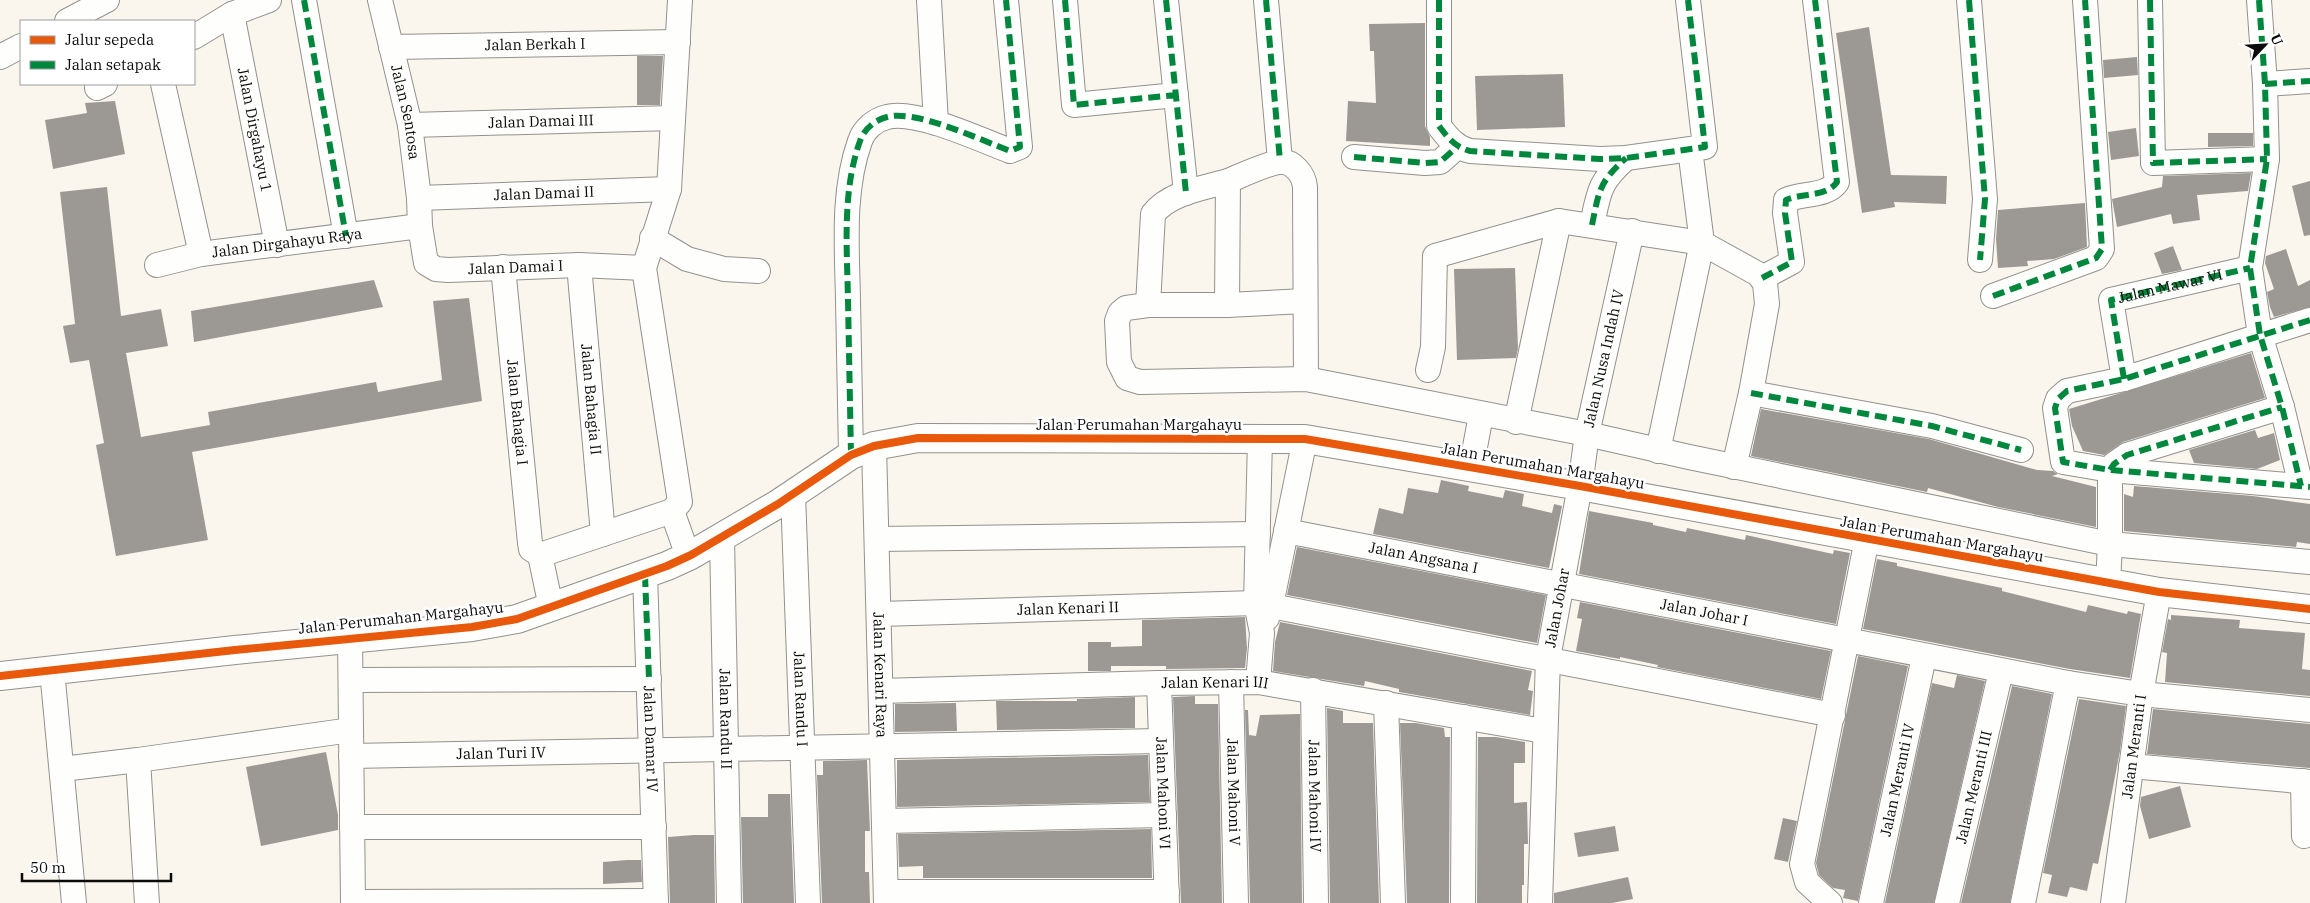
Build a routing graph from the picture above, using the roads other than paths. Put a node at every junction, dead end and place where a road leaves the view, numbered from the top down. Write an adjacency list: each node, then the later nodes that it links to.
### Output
1 (107, 0): 19 (street)
2 (269, 0): 18 (street)
3 (304, 0): 46 (street)
4 (380, 0): 23 (street, Jalan Sentosa)
5 (680, 0): 21 (street)
6 (928, 0): 30 (street)
7 (1006, 0): 30 (street, Jalan Kenari Raya)
8 (1065, 0): 28 (street)
9 (1166, 0): 28 (street)
10 (1266, 0): 37 (street)
11 (1439, 0): 32 (street)
12 (1688, 0): 33 (street)
13 (1815, 0): 58 (street)
14 (1969, 0): 51 (street)
15 (2085, 0): 59 (street)
16 (2150, 0): 36 (street)
17 (2259, 0): 26 (street)
18 (232, 14): 20 (street); 49 (street, Jalan Dirgahayu 1)
19 (69, 20)
20 (195, 36)
21 (678, 42): 23 (street, Jalan Berkah I); 29 (street)
22 (20, 47): 24 (street)
23 (391, 47): 31 (street, Jalan Sentosa)
24 (0, 57)
25 (2310, 80): 26 (street)
26 (2265, 84): 36 (street)
27 (163, 85): 50 (street)
28 (1176, 95): 40 (street)
29 (673, 118): 31 (street, Jalan Damai III); 39 (street)
30 (936, 123): 76 (street, Jalan Kenari Raya)
31 (410, 124): 41 (street, Jalan Sentosa)
32 (1457, 147): 34 (street); 35 (street)
33 (1698, 152): 35 (street); 48 (street)
34 (1354, 157)
35 (1626, 158): 43 (street)
36 (2267, 158): 56 (street)
37 (1280, 161): 38 (street); 60 (street)
38 (1228, 181): 40 (street); 61 (street)
39 (669, 189): 41 (street, Jalan Damai II); 47 (street)
40 (1186, 193): 62 (street)
41 (419, 198): 44 (street, Jalan Sentosa)
42 (1558, 220): 43 (street); 65 (street); 70 (street)
43 (1592, 225): 45 (street)
44 (420, 226): 46 (street, Jalan Dirgahayu Raya); 54 (street, Jalan Damai I)
45 (1632, 230): 48 (street); 74 (street, Jalan Nusa Indah IV)
46 (346, 236): 49 (street, Jalan Dirgahayu Raya)
47 (652, 238): 55 (street); 57 (street)
48 (1702, 243): 58 (street); 77 (street)
49 (277, 245): 50 (street, Jalan Dirgahayu Raya)
50 (201, 254): 52 (street, Jalan Dirgahayu Raya)
51 (1980, 260)
52 (157, 265)
53 (579, 266): 54 (street, Jalan Damai I); 55 (street, Jalan Damai I); 85 (street, Jalan Bahagia II)
54 (503, 267): 91 (street, Jalan Bahagia I)
55 (644, 268): 83 (street)
56 (2250, 268): 64 (street); 67 (street, Jalan Mawar VI)
57 (758, 271)
58 (1762, 278): 68 (street)
59 (1992, 296)
60 (1305, 301): 61 (street); 66 (street)
61 (1227, 305): 62 (street)
62 (1148, 306): 66 (street)
63 (2310, 320): 64 (street)
64 (2260, 335): 67 (street); 69 (street)
65 (1428, 370)
66 (1306, 379): 71 (street)
67 (2124, 379): 79 (street)
68 (1751, 393): 75 (street); 78 (street)
69 (2282, 407): 79 (street); 81 (street)
70 (1516, 422): 71 (street); 74 (street)
71 (1477, 438): 73 (street, Jalan Perumahan Margahayu); 80 (street, Jalan Perumahan Margahayu)
72 (1260, 439): 73 (street, Jalan Perumahan Margahayu); 76 (street, Jalan Perumahan Margahayu); 86 (street)
73 (1305, 439): 84 (street)
74 (1586, 441): 77 (street); 80 (street, Jalan Nusa Indah IV)
75 (2021, 450)
76 (863, 451): 82 (street, Jalan Perumahan Margahayu); 88 (street, Jalan Kenari Raya)
77 (1658, 451): 78 (street)
78 (1734, 466): 90 (street)
79 (2110, 470): 81 (street); 90 (street)
80 (1580, 480): 89 (street, Jalan Perumahan Margahayu); 96 (street, Jalan Johar)
81 (2305, 486)
82 (793, 494): 87 (street, Jalan Perumahan Margahayu); 126 (street, Jalan Randu I)
83 (672, 511): 85 (street); 92 (street)
84 (1286, 531): 96 (street, Jalan Angsana I); 98 (street)
85 (603, 534): 91 (street)
86 (1258, 534): 88 (street); 98 (street)
87 (722, 537): 92 (street, Jalan Perumahan Margahayu); 127 (street, Jalan Randu II)
88 (877, 539): 101 (street, Jalan Kenari Raya)
89 (1867, 539): 95 (street, Jalan Perumahan Margahayu); 103 (street)
90 (2110, 544): 93 (street); 95 (street)
91 (540, 555): 99 (street, Jalan Bahagia I)
92 (688, 556): 94 (street, Jalan Perumahan Margahayu)
93 (2310, 562)
94 (646, 575): 99 (street, Jalan Perumahan Margahayu); 109 (street, Jalan Damar IV)
95 (2108, 583): 97 (street, Jalan Perumahan Margahayu)
96 (1562, 585): 103 (street, Jalan Johar I); 105 (street, Jalan Johar)
97 (2159, 592): 100 (street, Jalan Perumahan Margahayu); 117 (street, Jalan Meranti I)
98 (1264, 604): 101 (street, Jalan Kenari II); 105 (street, Jalan Kenari II); 112 (street)
99 (551, 607): 102 (street, Jalan Perumahan Margahayu)
100 (2310, 609)
101 (879, 614): 116 (street, Jalan Kenari Raya)
102 (350, 639): 106 (street, Jalan Perumahan Margahayu); 110 (street)
103 (1846, 641): 104 (street, Jalan Johar I); 120 (street)
104 (1924, 657): 107 (street, Jalan Johar I); 153 (street, Jalan Meranti IV)
105 (1548, 658): 120 (street, Jalan Kenari II); 123 (street, Jalan Johar)
106 (52, 670): 108 (street, Jalan Perumahan Margahayu); 132 (street)
107 (2001, 671): 114 (street, Jalan Johar I); 154 (street, Jalan Meranti III)
108 (0, 676)
109 (649, 679): 110 (street); 128 (street, Jalan Damar IV)
110 (350, 680): 122 (street)
111 (1231, 682): 112 (street, Jalan Kenari III); 113 (street, Jalan Kenari III); 147 (street, Jalan Mahoni V)
112 (1258, 682): 115 (street, Jalan Kenari III)
113 (1159, 683): 116 (street, Jalan Kenari III); 124 (street, Jalan Mahoni VI)
114 (2068, 683): 117 (street, Jalan Johar I); 155 (street)
115 (1313, 690): 118 (street, Jalan Kenari III); 148 (street, Jalan Mahoni IV)
116 (881, 692): 125 (street, Jalan Kenari Raya)
117 (2141, 694): 119 (street, Jalan Johar I); 131 (street, Jalan Meranti I)
118 (1386, 703): 121 (street, Jalan Kenari III); 149 (street)
119 (2310, 710)
120 (1833, 715): 152 (street)
121 (1464, 717): 123 (street, Jalan Kenari III); 150 (street)
122 (351, 730): 129 (street); 130 (street)
123 (1544, 731): 151 (street, Jalan Johar)
124 (1161, 741): 125 (street, Jalan Turi IV); 134 (street, Jalan Mahoni VI)
125 (882, 746): 126 (street, Jalan Turi IV); 135 (street, Jalan Kenari Raya)
126 (802, 748): 127 (street, Jalan Turi IV); 146 (street, Jalan Randu I)
127 (726, 749): 128 (street, Jalan Turi IV); 145 (street, Jalan Randu II)
128 (652, 750): 129 (street, Jalan Turi IV); 137 (street, Jalan Damar IV)
129 (351, 756): 136 (street)
130 (138, 760): 132 (street); 144 (street)
131 (2131, 766): 133 (street); 156 (street, Jalan Meranti I)
132 (62, 769): 143 (street)
133 (2306, 782): 138 (street)
134 (1164, 815): 135 (street); 139 (street, Jalan Mahoni VI)
135 (884, 821): 140 (street, Jalan Kenari Raya)
136 (352, 826): 137 (street); 141 (street)
137 (654, 827): 142 (street, Jalan Damar IV)
138 (2304, 836)
139 (1167, 897): 140 (street)
140 (886, 898)
141 (353, 902): 142 (street)
142 (656, 902)
143 (74, 903)
144 (147, 903)
145 (729, 903)
146 (808, 903)
147 (1236, 903)
148 (1316, 903)
149 (1393, 903)
150 (1463, 903)
151 (1540, 903)
152 (1830, 903)
153 (1871, 903)
154 (1947, 903)
155 (2023, 903)
156 (2113, 903)

